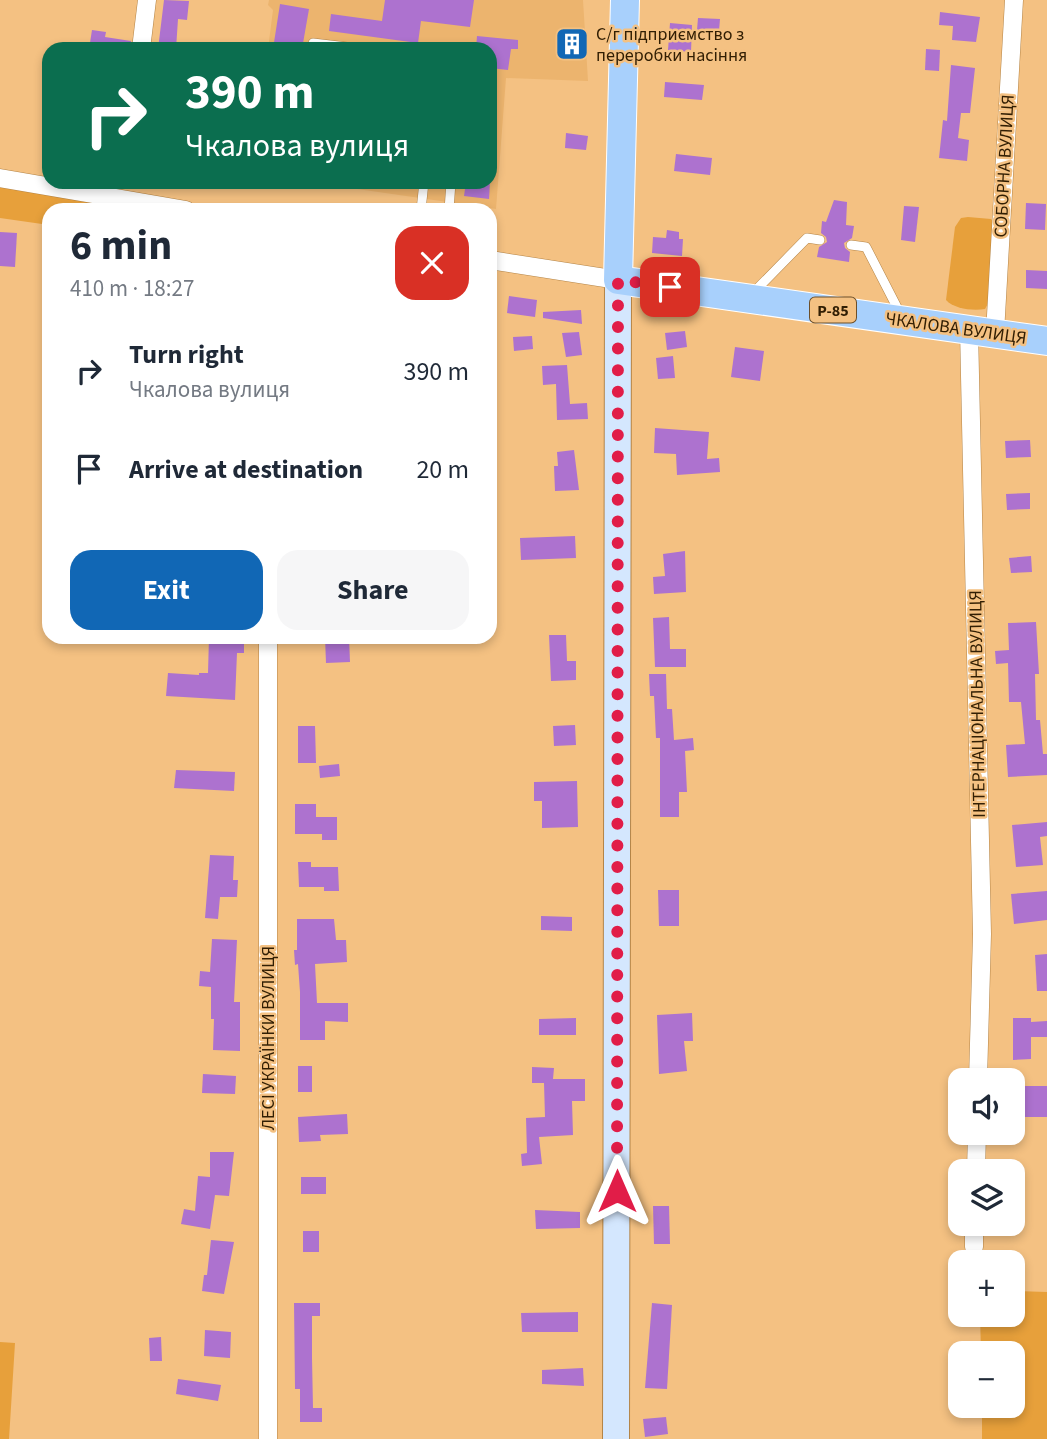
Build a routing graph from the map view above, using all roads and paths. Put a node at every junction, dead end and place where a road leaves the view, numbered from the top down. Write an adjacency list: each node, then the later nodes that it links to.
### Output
1 (147, 0): 4 (street)
2 (625, 0): 12 (main road)
3 (1014, 0): 15 (street, СОБОРНА ВУЛИЦЯ)
4 (142, 42)
5 (0, 178): 6 (street)
6 (42, 182)
7 (124, 190): 8 (street)
8 (164, 203)
9 (820, 240): 13 (lane)
10 (851, 245): 14 (lane)
11 (497, 261): 12 (street, ЧКАЛОВА ВУЛИЦЯ)
12 (618, 280): 13 (main road, ЧКАЛОВА ВУЛИЦЯ / Р-85); 22 (main road)
13 (748, 298): 14 (main road, ЧКАЛОВА ВУЛИЦЯ / Р-85)
14 (904, 320): 15 (main road, ЧКАЛОВА ВУЛИЦЯ / Р-85)
15 (982, 331): 16 (main road, ЧКАЛОВА ВУЛИЦЯ / Р-85); 18 (street, ІНТЕРНАЦІОНАЛЬНА ВУЛИЦЯ)
16 (1047, 341)
17 (268, 644): 21 (street, ЛЕСІ УКРАЇНКИ ВУЛИЦЯ)
18 (978, 1068)
19 (974, 1236): 20 (street)
20 (974, 1247)
21 (268, 1439)
22 (617, 1439)

